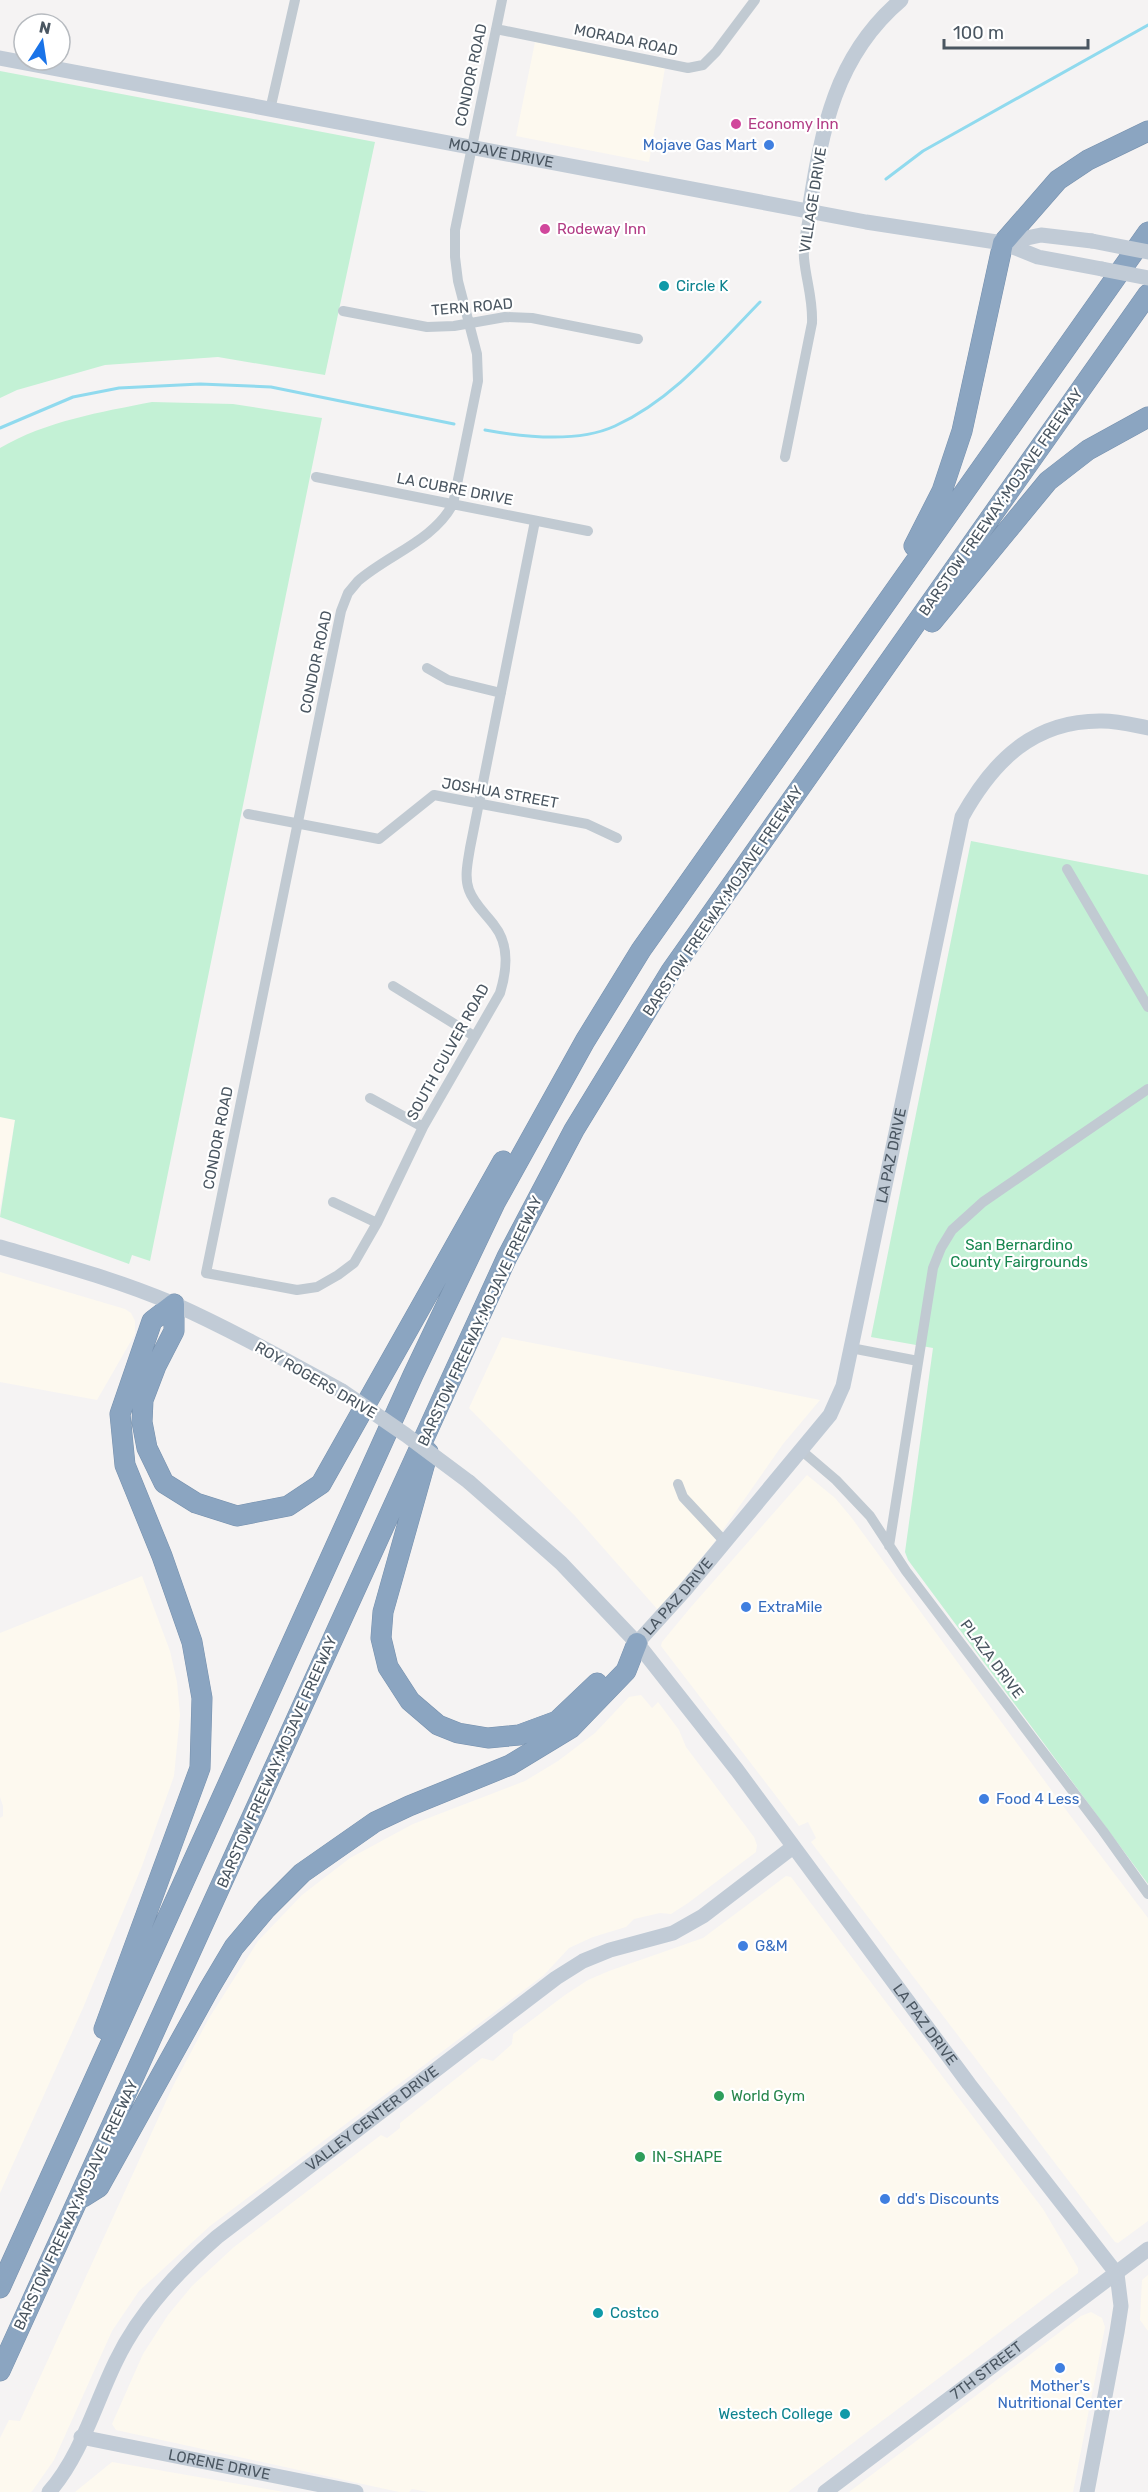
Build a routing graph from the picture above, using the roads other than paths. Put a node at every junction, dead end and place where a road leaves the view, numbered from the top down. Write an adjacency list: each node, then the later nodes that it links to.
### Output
1 (295, 0): 7 (street)
2 (502, 0): 5 (street, CONDOR ROAD)
3 (755, 0): 5 (street, MORADA ROAD)
4 (901, 0): 10 (main road, VILLAGE DRIVE)
5 (496, 29): 9 (street, CONDOR ROAD)
6 (0, 58): 7 (main road, MOJAVE DRIVE)
7 (270, 110): 9 (main road, MOJAVE DRIVE)
8 (1148, 131): 12 (highway)
9 (471, 146): 10 (main road, MOJAVE DRIVE); 17 (street, CONDOR ROAD)
10 (809, 211): 12 (main road, MOJAVE DRIVE); 20 (street, VILLAGE DRIVE)
11 (1148, 232): 25 (highway)
12 (1003, 243): 13 (main road, MOJAVE DRIVE, bridge); 14 (main road, MOJAVE DRIVE, bridge); 25 (highway)
13 (1148, 252)
14 (1148, 278)
15 (1148, 294): 29 (highway, BARSTOW FREEWAY;MOJAVE FREEWAY)
16 (343, 311): 17 (street, TERN ROAD)
17 (471, 324): 18 (street, TERN ROAD); 22 (street, CONDOR ROAD)
18 (638, 339)
19 (1148, 417): 29 (highway)
20 (785, 456)
21 (316, 477): 22 (street, LA CUBRE DRIVE)
22 (453, 504): 23 (street, LA CUBRE DRIVE); 32 (street, CONDOR ROAD)
23 (535, 521): 24 (street, LA CUBRE DRIVE); 27 (street, SOUTH CULVER ROAD)
24 (588, 531)
25 (884, 606): 38 (highway)
26 (427, 668): 27 (street)
27 (501, 693): 30 (street, SOUTH CULVER ROAD)
28 (1148, 728): 47 (main road, LA PAZ DRIVE)
29 (826, 752): 49 (highway, BARSTOW FREEWAY;MOJAVE FREEWAY)
30 (479, 802): 32 (street, JOSHUA STREET); 33 (street, JOSHUA STREET); 37 (street, SOUTH CULVER ROAD)
31 (248, 814): 32 (street, JOSHUA STREET)
32 (296, 825): 45 (street, CONDOR ROAD)
33 (617, 837)
34 (1067, 869): 36 (street)
35 (393, 986): 37 (street)
36 (1148, 1007)
37 (474, 1036): 41 (street, SOUTH CULVER ROAD)
38 (585, 1041): 46 (highway); 57 (highway)
39 (1148, 1089): 48 (street)
40 (370, 1098): 41 (street)
41 (423, 1127): 43 (street, SOUTH CULVER ROAD)
42 (333, 1202): 43 (street)
43 (377, 1223): 45 (street, SOUTH CULVER ROAD)
44 (0, 1247): 46 (main road, ROY ROGERS DRIVE)
45 (206, 1273)
46 (174, 1304): 54 (main road, ROY ROGERS DRIVE, bridge); 57 (highway)
47 (851, 1348): 48 (street); 50 (main road, LA PAZ DRIVE)
48 (918, 1361): 53 (street)
49 (446, 1390): 54 (highway); 58 (highway, BARSTOW FREEWAY;MOJAVE FREEWAY)
50 (802, 1451): 52 (main road, LA PAZ DRIVE); 53 (street, PLAZA DRIVE)
51 (678, 1484): 52 (street)
52 (725, 1542): 54 (main road, LA PAZ DRIVE)
53 (890, 1546): 56 (street, PLAZA DRIVE)
54 (637, 1643): 55 (main road, LA PAZ DRIVE); 58 (highway)
55 (793, 1847): 60 (main road, LA PAZ DRIVE); 63 (main road, VALLEY CENTER DRIVE)
56 (1148, 1894)
57 (46, 2184): 61 (highway)
58 (79, 2200): 62 (highway, BARSTOW FREEWAY;MOJAVE FREEWAY)
59 (1148, 2249): 60 (main road, 7TH STREET)
60 (1117, 2274): 66 (main road, 7TH STREET); 67 (main road)
61 (0, 2288)
62 (0, 2371)
63 (81, 2437): 64 (main road, VALLEY CENTER DRIVE); 65 (main road, LORENE DRIVE)
64 (49, 2492)
65 (356, 2492)
66 (825, 2492)
67 (1087, 2492)

